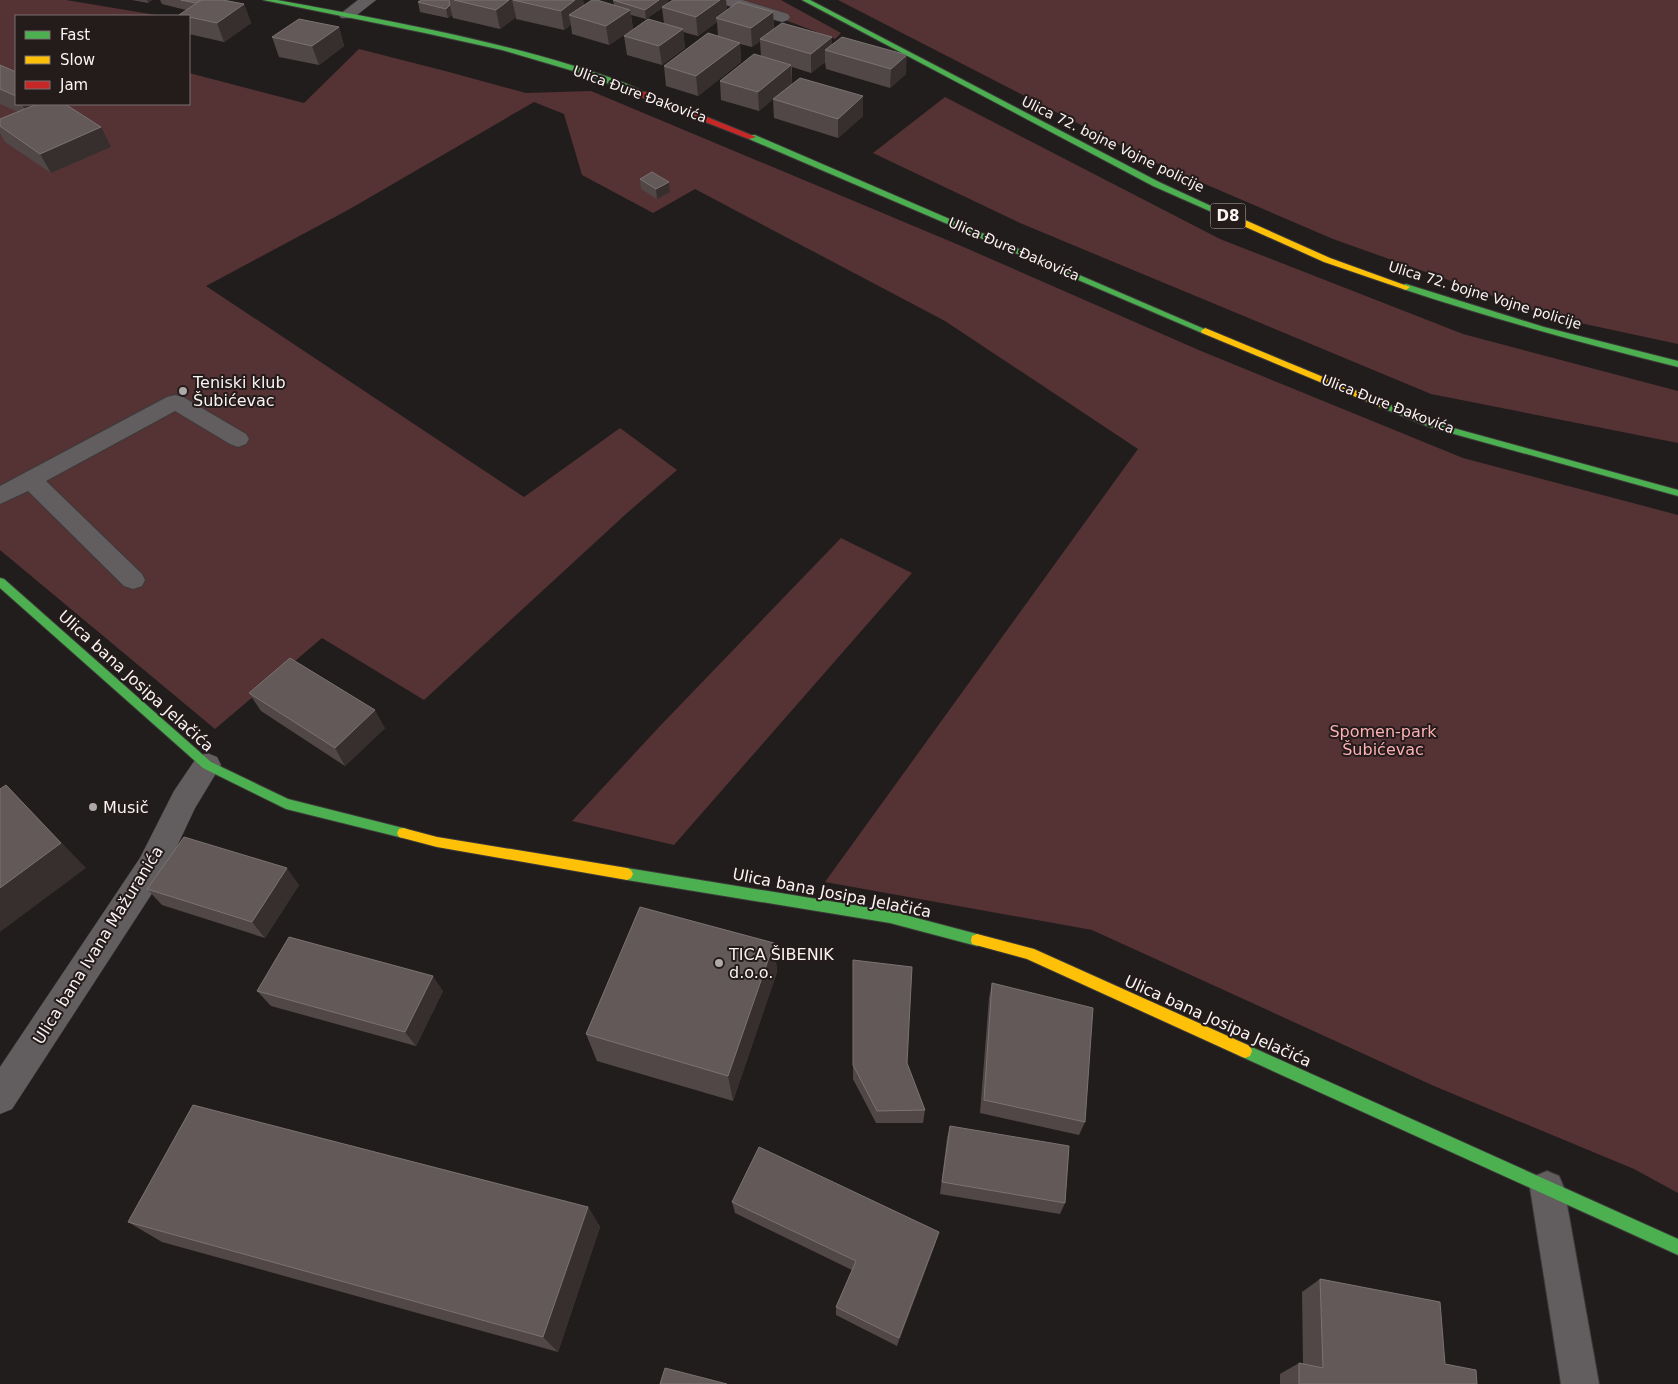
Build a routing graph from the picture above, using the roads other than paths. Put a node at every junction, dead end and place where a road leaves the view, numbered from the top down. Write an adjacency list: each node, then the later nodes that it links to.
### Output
1 (266, 0): 5 (street, Ulica Đure Đakovića)
2 (368, 0): 5 (street)
3 (725, 0): 6 (street)
4 (805, 0): 7 (street, Ulica 72. bojne Vojne policije / D8)
5 (347, 15): 10 (street, Ulica Đure Đakovića)
6 (782, 17)
7 (1678, 364)
8 (238, 439): 9 (lane)
9 (30, 479): 11 (lane); 12 (lane)
10 (1678, 493)
11 (0, 496)
12 (133, 580)
13 (0, 582): 14 (street, Ulica bana Josipa Jelačića)
14 (207, 765): 15 (street, Ulica bana Ivana Mažuranića); 16 (street, Ulica bana Josipa Jelačića)
15 (0, 1097)
16 (1548, 1188): 17 (street, Ulica bana Josipa Jelačića); 18 (lane)
17 (1678, 1247)
18 (1580, 1384)

